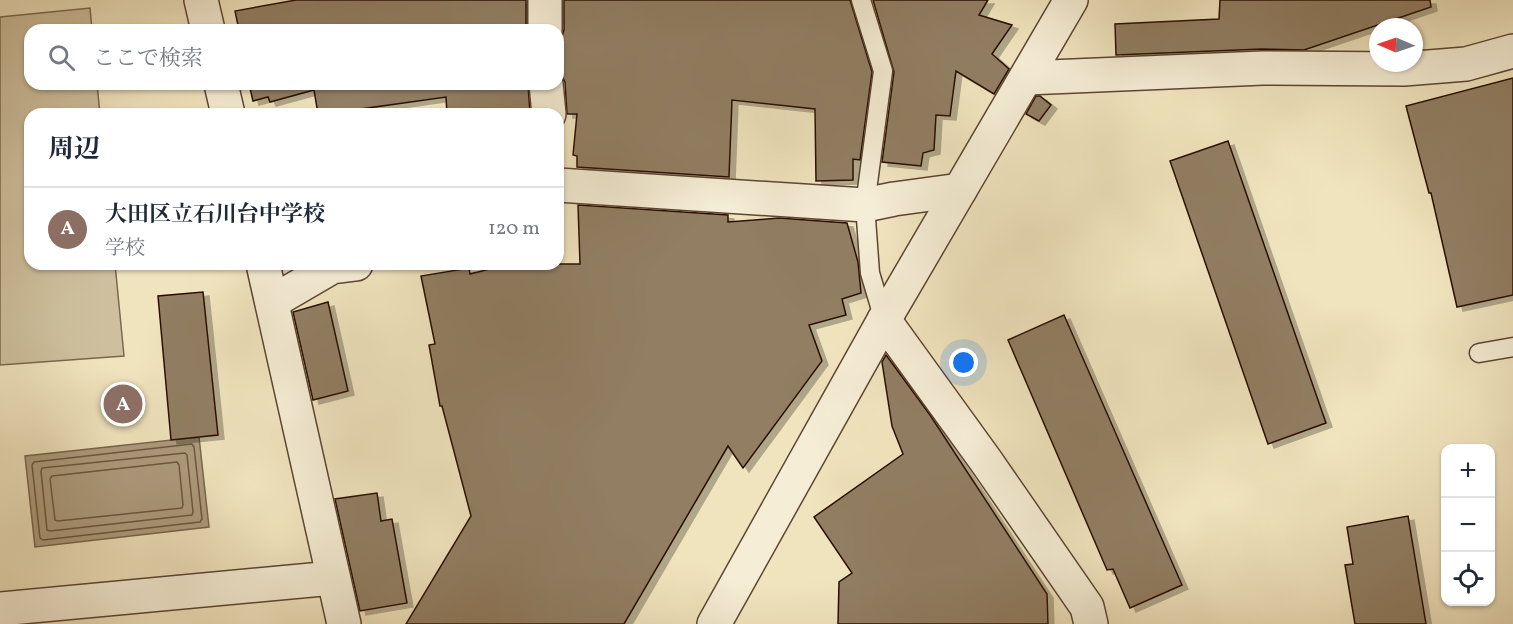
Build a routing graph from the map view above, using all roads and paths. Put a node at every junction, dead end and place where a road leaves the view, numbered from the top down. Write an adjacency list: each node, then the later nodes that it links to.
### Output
1 (201, 0): 5 (street)
2 (546, 0): 6 (street)
3 (861, 0): 15 (lane)
4 (1071, 0): 8 (street)
5 (207, 24)
6 (545, 24)
7 (1513, 51): 8 (street)
8 (1026, 78): 14 (street)
9 (222, 90): 11 (street)
10 (547, 90): 12 (street)
11 (226, 108)
12 (548, 108)
13 (564, 185): 15 (street)
14 (960, 190): 15 (street); 19 (street)
15 (865, 205): 19 (lane)
16 (264, 270): 18 (street)
17 (327, 270): 18 (street)
18 (272, 302): 22 (street)
19 (884, 321): 25 (street); 26 (street)
20 (1513, 347): 21 (lane)
21 (1479, 353)
22 (333, 578): 23 (street); 24 (street)
23 (0, 609)
24 (344, 624)
25 (714, 624)
26 (1091, 624)

